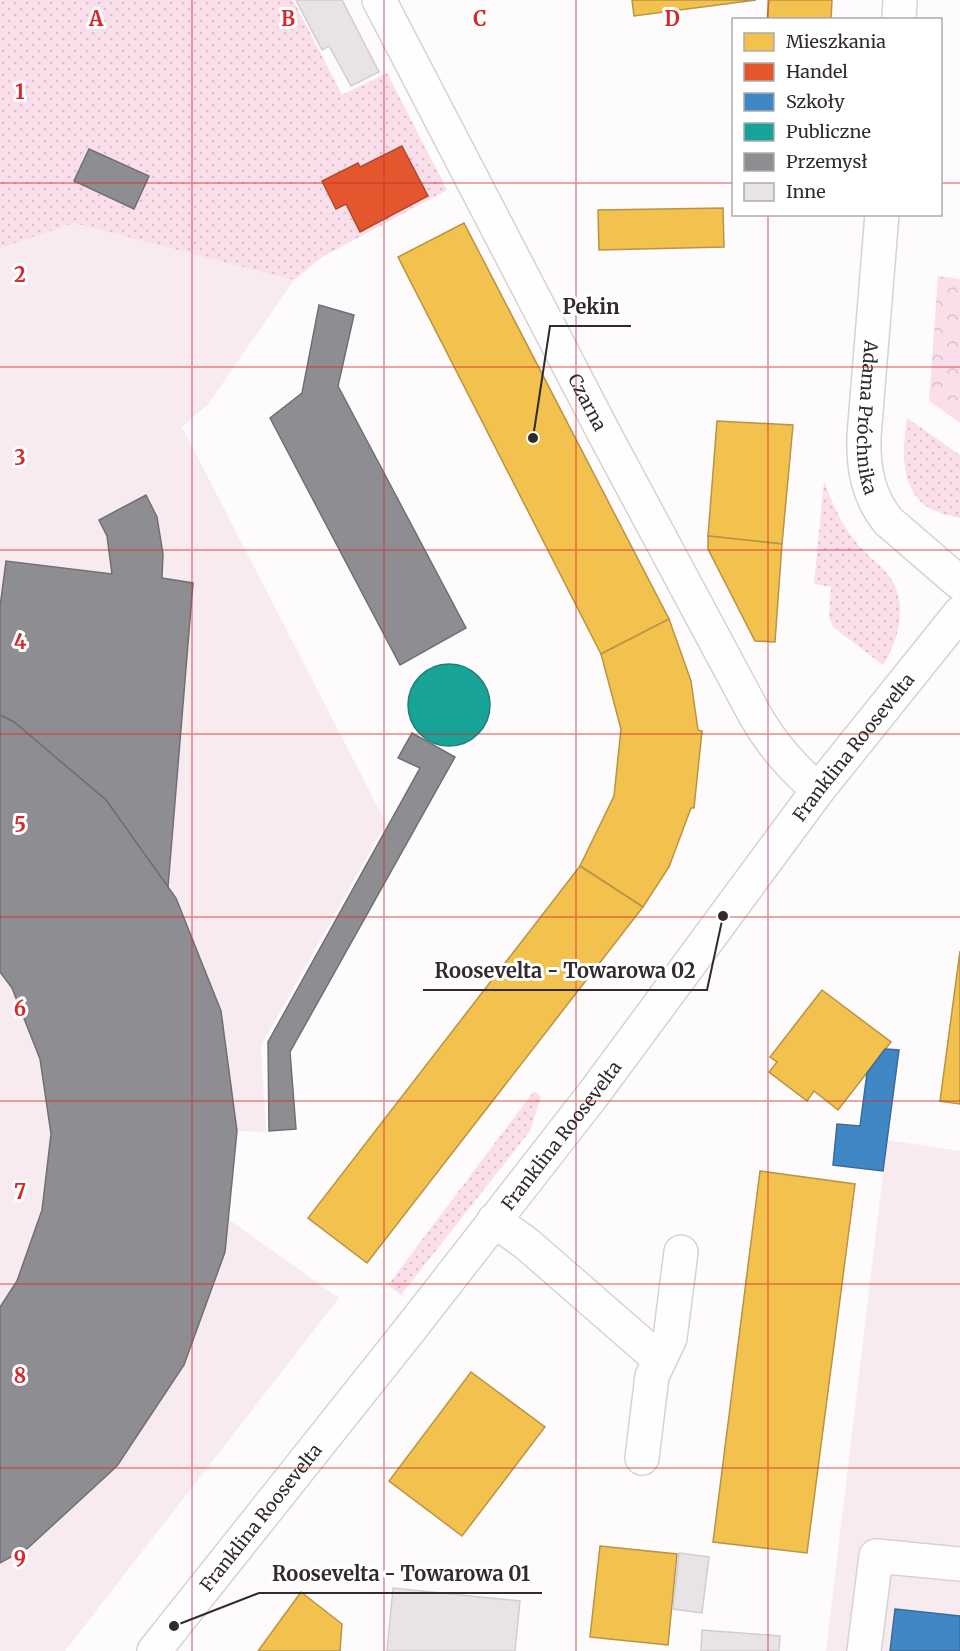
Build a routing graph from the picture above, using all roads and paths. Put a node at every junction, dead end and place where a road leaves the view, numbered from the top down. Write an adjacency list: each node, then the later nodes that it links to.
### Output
1 (379, 0): 7 (street, Czarna)
2 (900, 0): 3 (street)
3 (899, 18)
4 (882, 216): 5 (street, Adama Próchnika)
5 (960, 583)
6 (960, 613): 7 (street, Franklina Roosevelta)
7 (818, 790): 8 (street, Franklina Roosevelta)
8 (494, 1220): 10 (street); 13 (street, Franklina Roosevelta)
9 (681, 1252): 10 (street)
10 (659, 1359): 11 (street)
11 (642, 1458)
12 (960, 1564): 14 (street)
13 (154, 1651)
14 (864, 1651)

